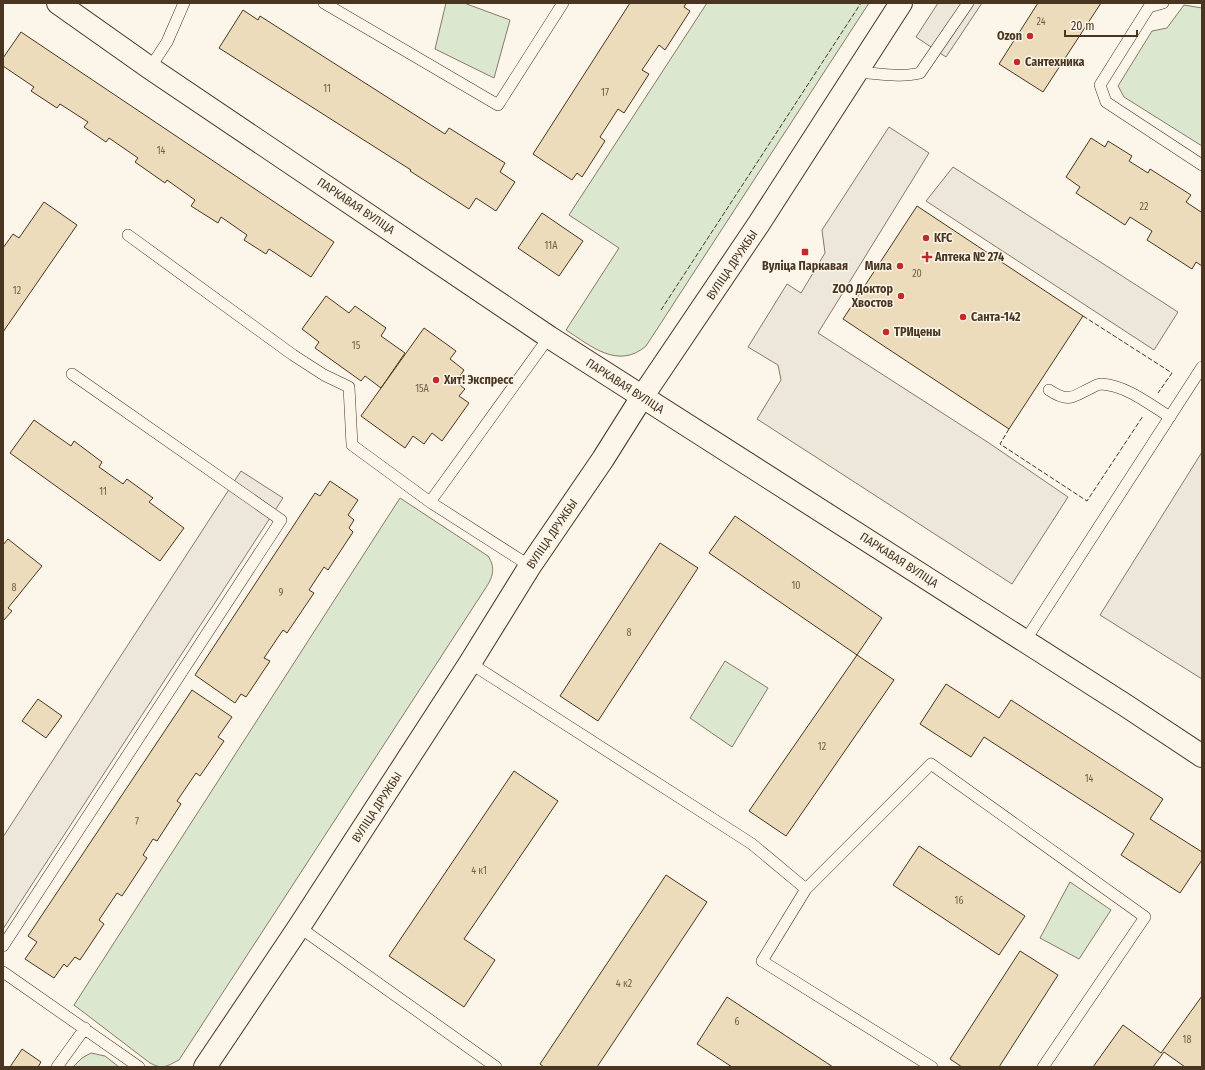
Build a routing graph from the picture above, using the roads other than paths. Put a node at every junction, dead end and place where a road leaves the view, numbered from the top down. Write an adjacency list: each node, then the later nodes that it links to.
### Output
1 (58, 3): 8 (street, ПАРКАВАЯ ВУЛІЦА)
2 (184, 3): 8 (lane)
3 (563, 3): 7 (lane)
4 (901, 3): 9 (street, ВУЛІЦА ДРУЖБЫ)
5 (968, 3): 9 (lane)
6 (1163, 3): 10 (lane)
7 (329, 4)
8 (150, 68): 12 (street, ПАРКАВАЯ ВУЛІЦА)
9 (856, 72): 16 (street, ВУЛІЦА ДРУЖБЫ)
10 (1202, 164)
11 (128, 235): 18 (lane)
12 (549, 337): 16 (street, ПАРКАВАЯ ВУЛІЦА); 18 (lane)
13 (1202, 367): 17 (lane)
14 (72, 374): 25 (lane)
15 (1049, 390): 17 (lane)
16 (642, 397): 19 (street, ВУЛІЦА ДРУЖБЫ); 20 (street, ПАРКАВАЯ ВУЛІЦА)
17 (1170, 417): 20 (lane)
18 (430, 502): 19 (lane)
19 (530, 566): 21 (street, ВУЛІЦА ДРУЖБЫ)
20 (1025, 641): 22 (street, ПАРКАВАЯ ВУЛІЦА)
21 (470, 663): 23 (lane); 24 (street, ВУЛІЦА ДРУЖБЫ)
22 (1202, 756)
23 (806, 889): 32 (lane); 33 (lane)
24 (299, 927): 30 (street, ВУЛІЦА ДРУЖБЫ); 31 (lane)
25 (3, 946)
26 (3, 972): 27 (lane)
27 (85, 1028): 28 (lane); 29 (lane)
28 (58, 1067)
29 (139, 1067)
30 (205, 1067)
31 (496, 1067)
32 (932, 1067)
33 (1043, 1067)

